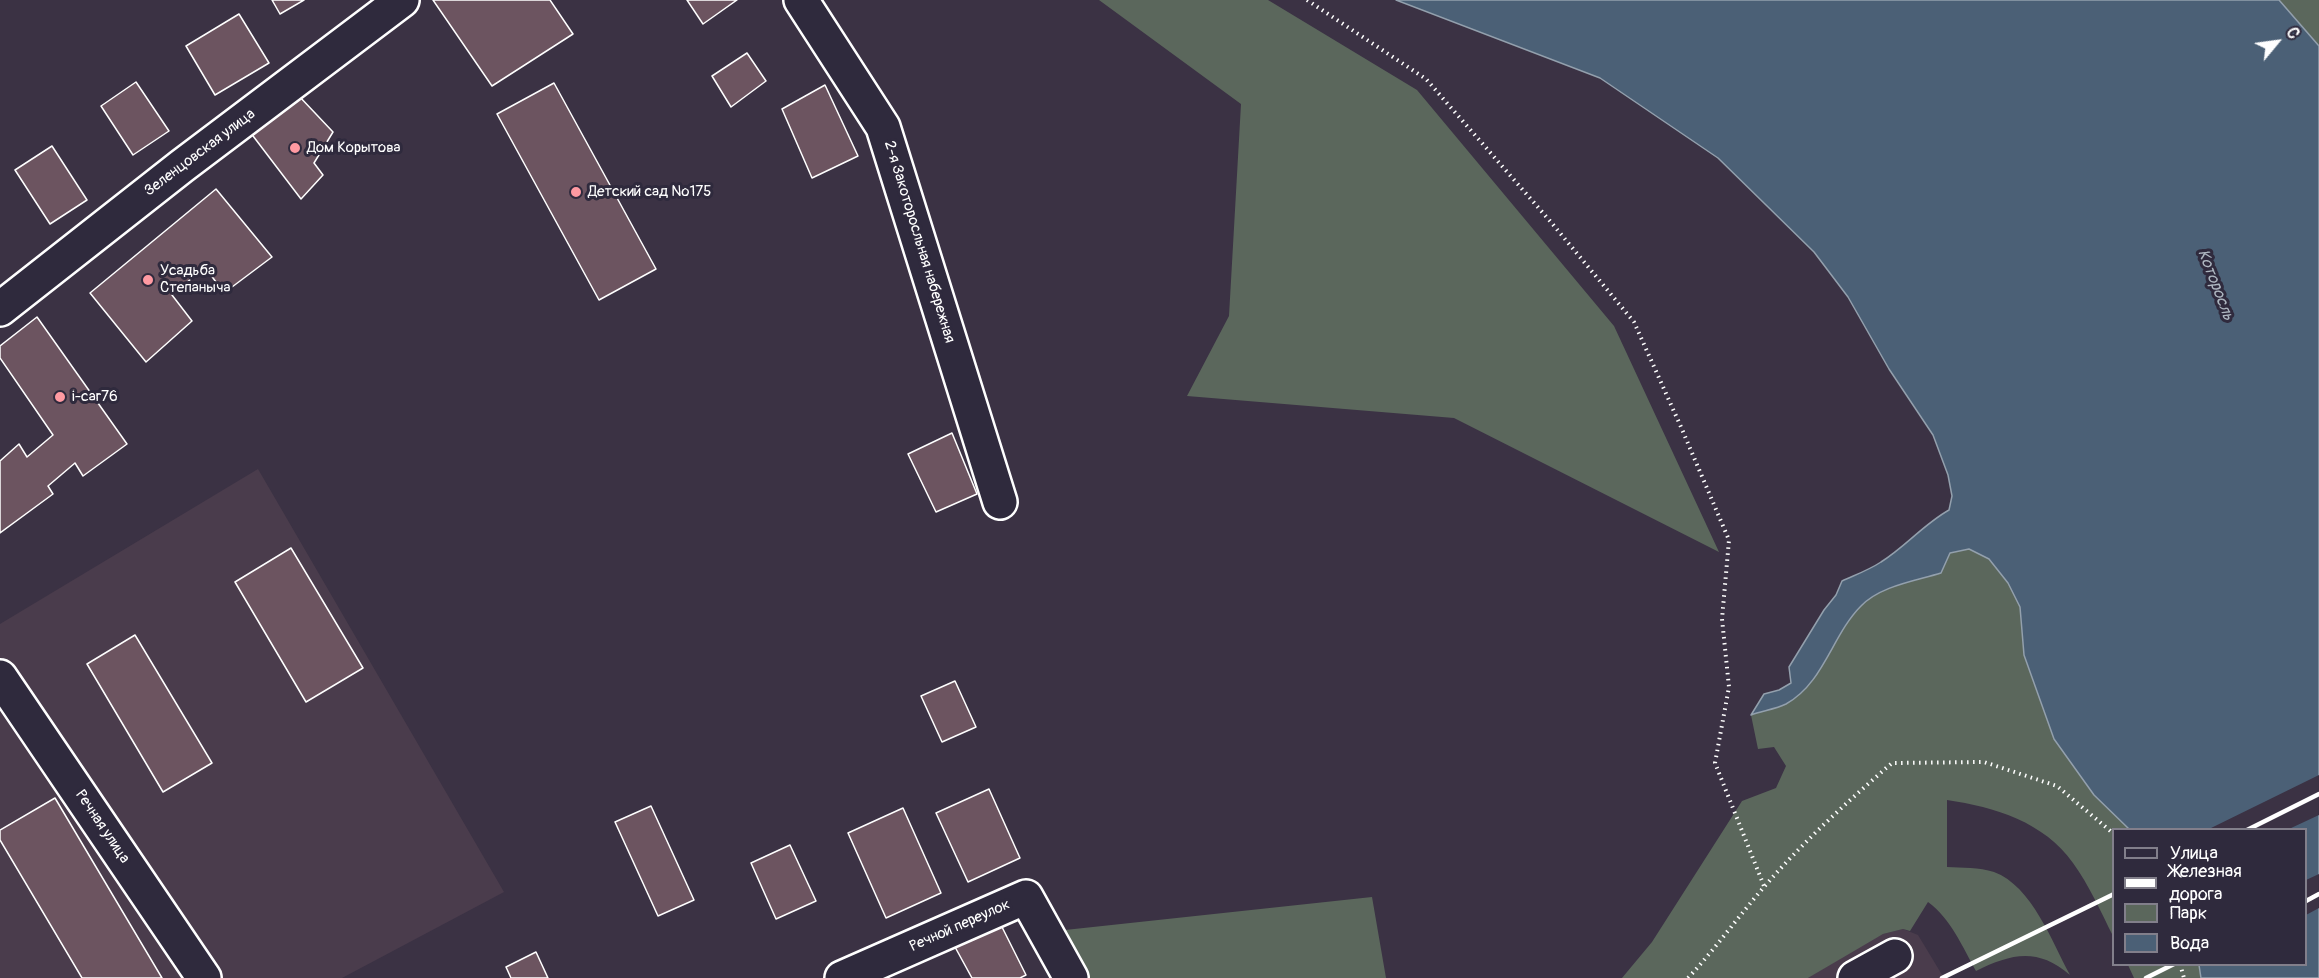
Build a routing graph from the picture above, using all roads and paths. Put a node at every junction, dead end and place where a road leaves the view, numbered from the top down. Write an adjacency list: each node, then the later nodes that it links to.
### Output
1 (402, 0): 4 (street, Зеленцовская улица)
2 (801, 0): 5 (street, 2-я Закоторосльная набережная)
3 (1307, 0): 8 (path)
4 (0, 309)
5 (1000, 501)
6 (0, 677): 10 (street, Речная улица)
7 (2112, 832): 8 (path)
8 (1764, 886): 13 (path)
9 (1895, 956): 14 (street)
10 (204, 978)
11 (842, 978): 12 (street, Речной переулок)
12 (1071, 978)
13 (1688, 978)
14 (1855, 978)

